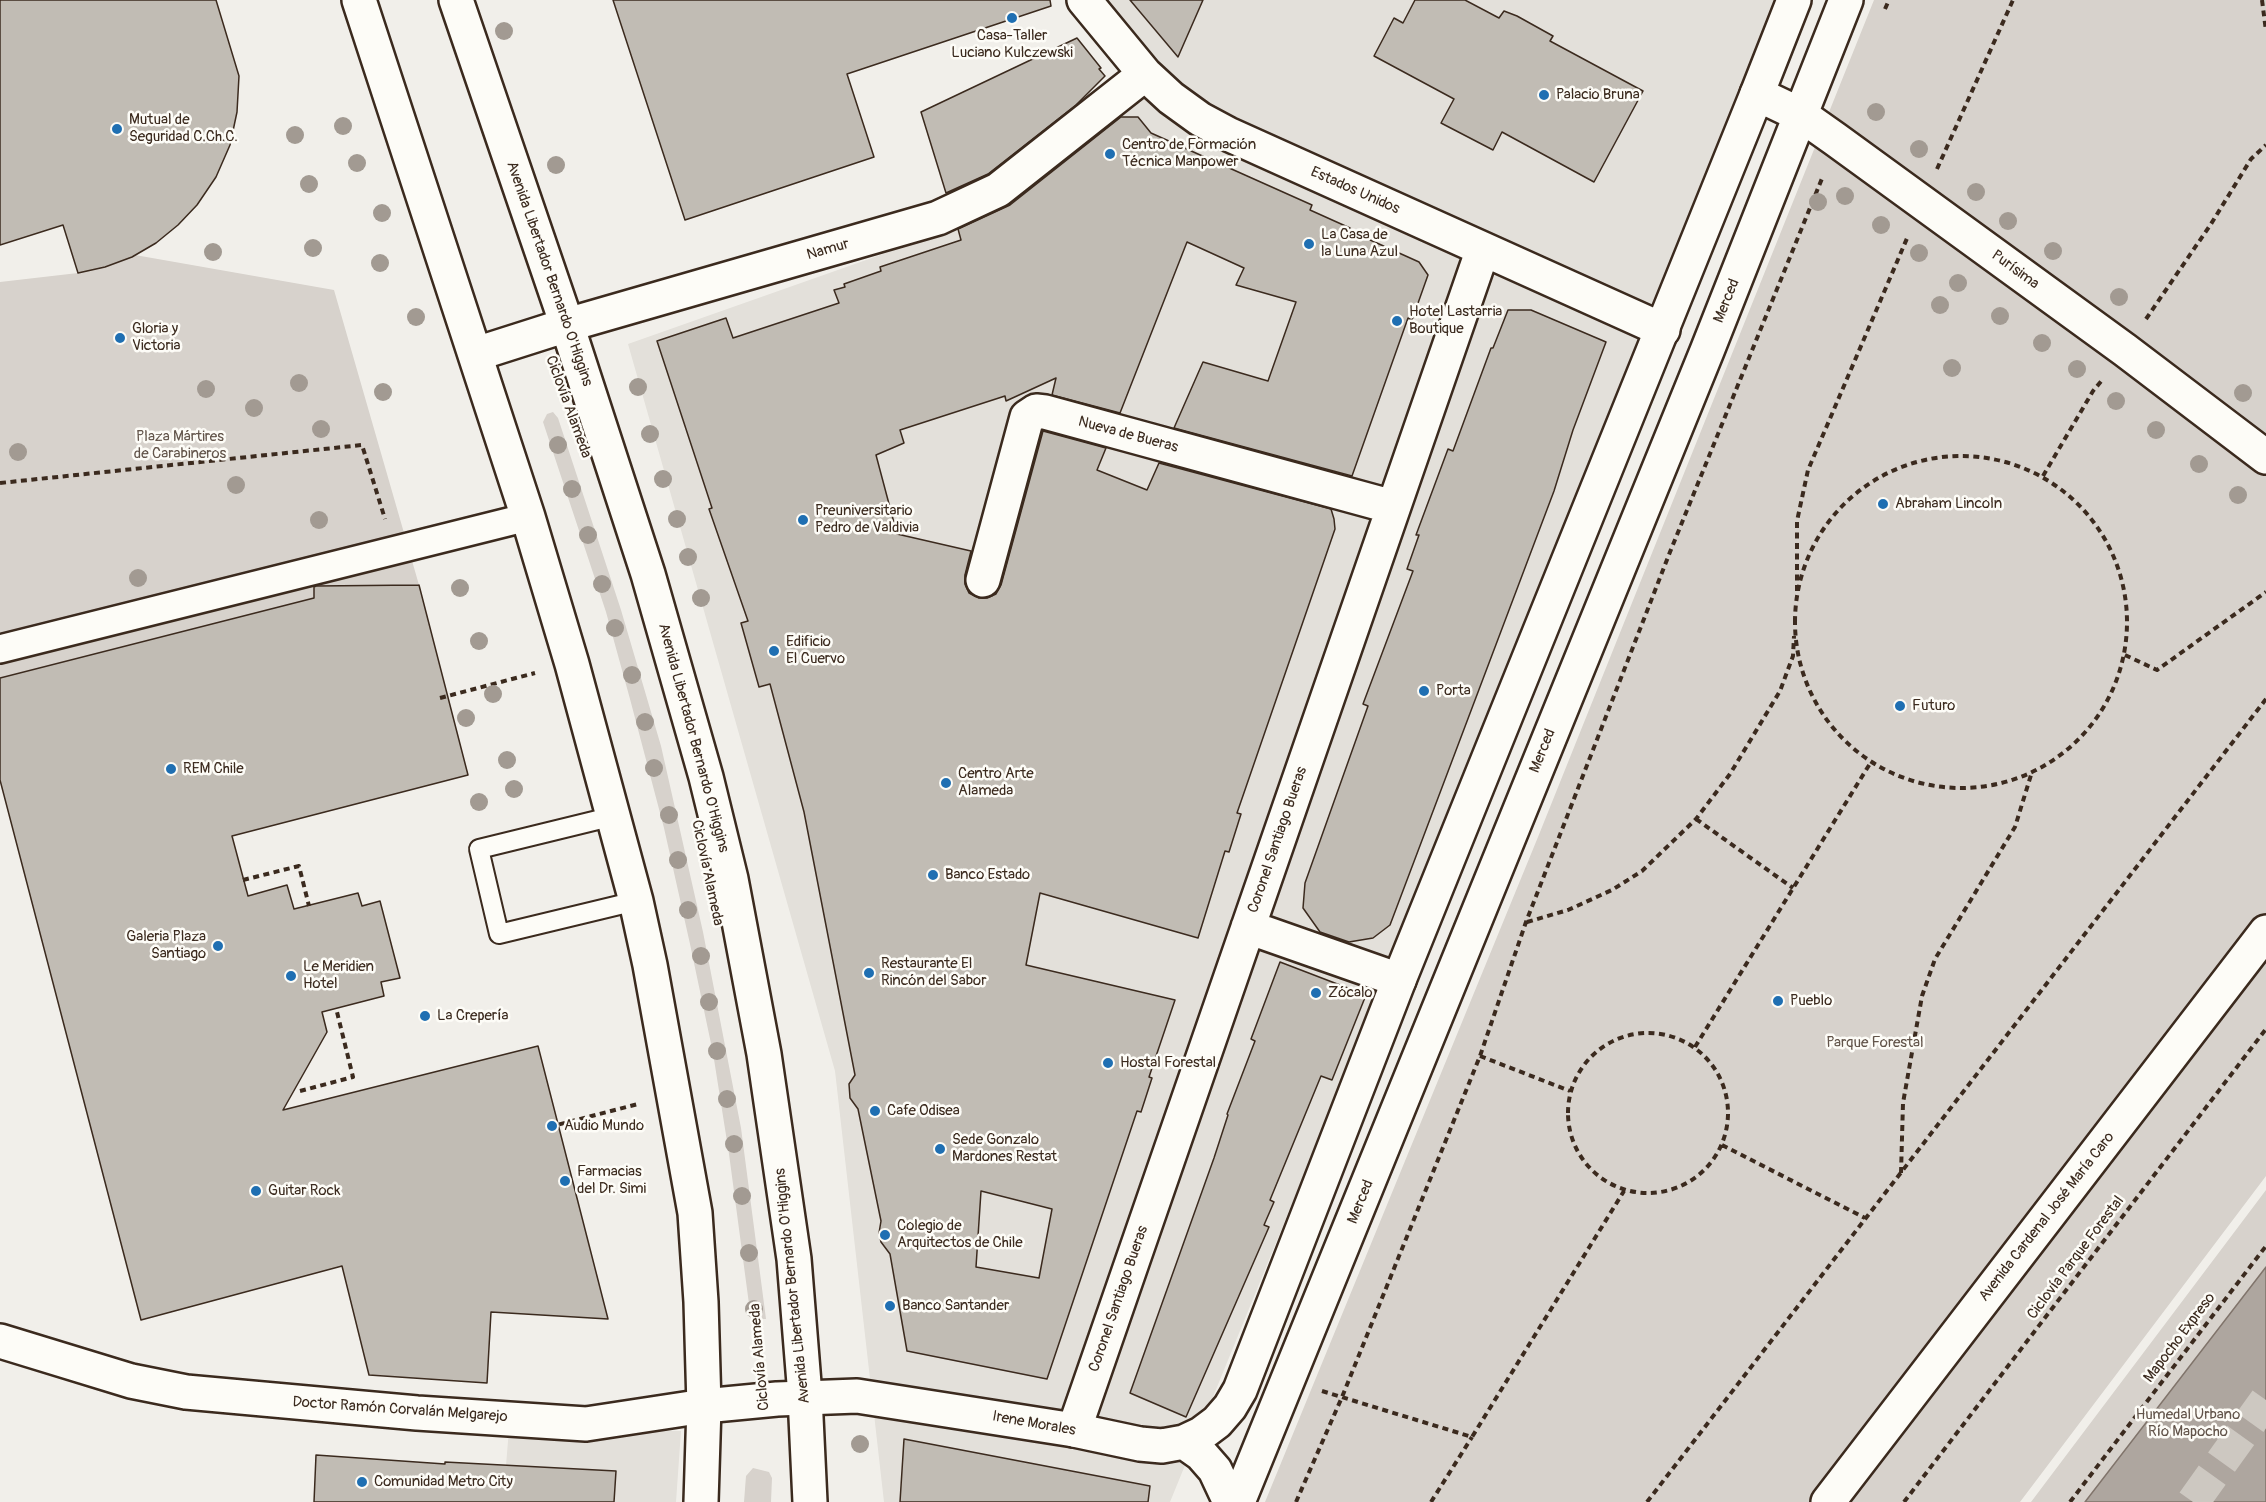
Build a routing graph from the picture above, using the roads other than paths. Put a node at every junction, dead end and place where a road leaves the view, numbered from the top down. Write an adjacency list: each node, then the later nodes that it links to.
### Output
1 (359, 0): 12 (main road)
2 (456, 0): 10 (main road, Avenida Libertador Bernardo O'Higgins)
3 (1084, 0): 6 (main road, Estados Unidos)
4 (1794, 0): 7 (main road)
5 (1846, 0): 8 (main road, Merced)
6 (1145, 75): 9 (main road, Estados Unidos); 10 (main road, Namur)
7 (1757, 94): 8 (main road, Purísima); 11 (main road)
8 (1801, 115): 13 (main road, Purísima); 31 (main road, Merced)
9 (1483, 249): 11 (main road, Estados Unidos); 14 (main road, Coronel Santiago Bueras)
10 (567, 324): 12 (main road, Namur); 24 (main road, Avenida Libertador Bernardo O'Higgins)
11 (1663, 330): 22 (main road)
12 (476, 354): 15 (main road)
13 (2266, 457)
14 (1393, 507): 16 (main road, Nueva de Bueras); 20 (main road, Coronel Santiago Bueras)
15 (528, 517): 17 (street); 18 (main road)
16 (983, 580)
17 (0, 649)
18 (614, 816): 19 (main road); 19 (lane)
19 (636, 901): 25 (main road)
20 (1248, 927): 22 (main road); 26 (main road, Coronel Santiago Bueras)
21 (2266, 932): 32 (main road, Avenida Cardenal José María Caro)
22 (1399, 980): 27 (main road, Irene Morales)
23 (0, 1341): 25 (main road, Doctor Ramón Corvalán Melgarejo)
24 (805, 1396): 25 (main road, Doctor Ramón Corvalán Melgarejo); 26 (main road, Irene Morales); 29 (main road, Avenida Libertador Bernardo O'Higgins)
25 (704, 1406): 28 (main road)
26 (1074, 1430): 27 (main road, Irene Morales)
27 (1184, 1442): 30 (main road)
28 (701, 1502)
29 (810, 1502)
30 (1230, 1502)
31 (1238, 1502)
32 (1828, 1502)

